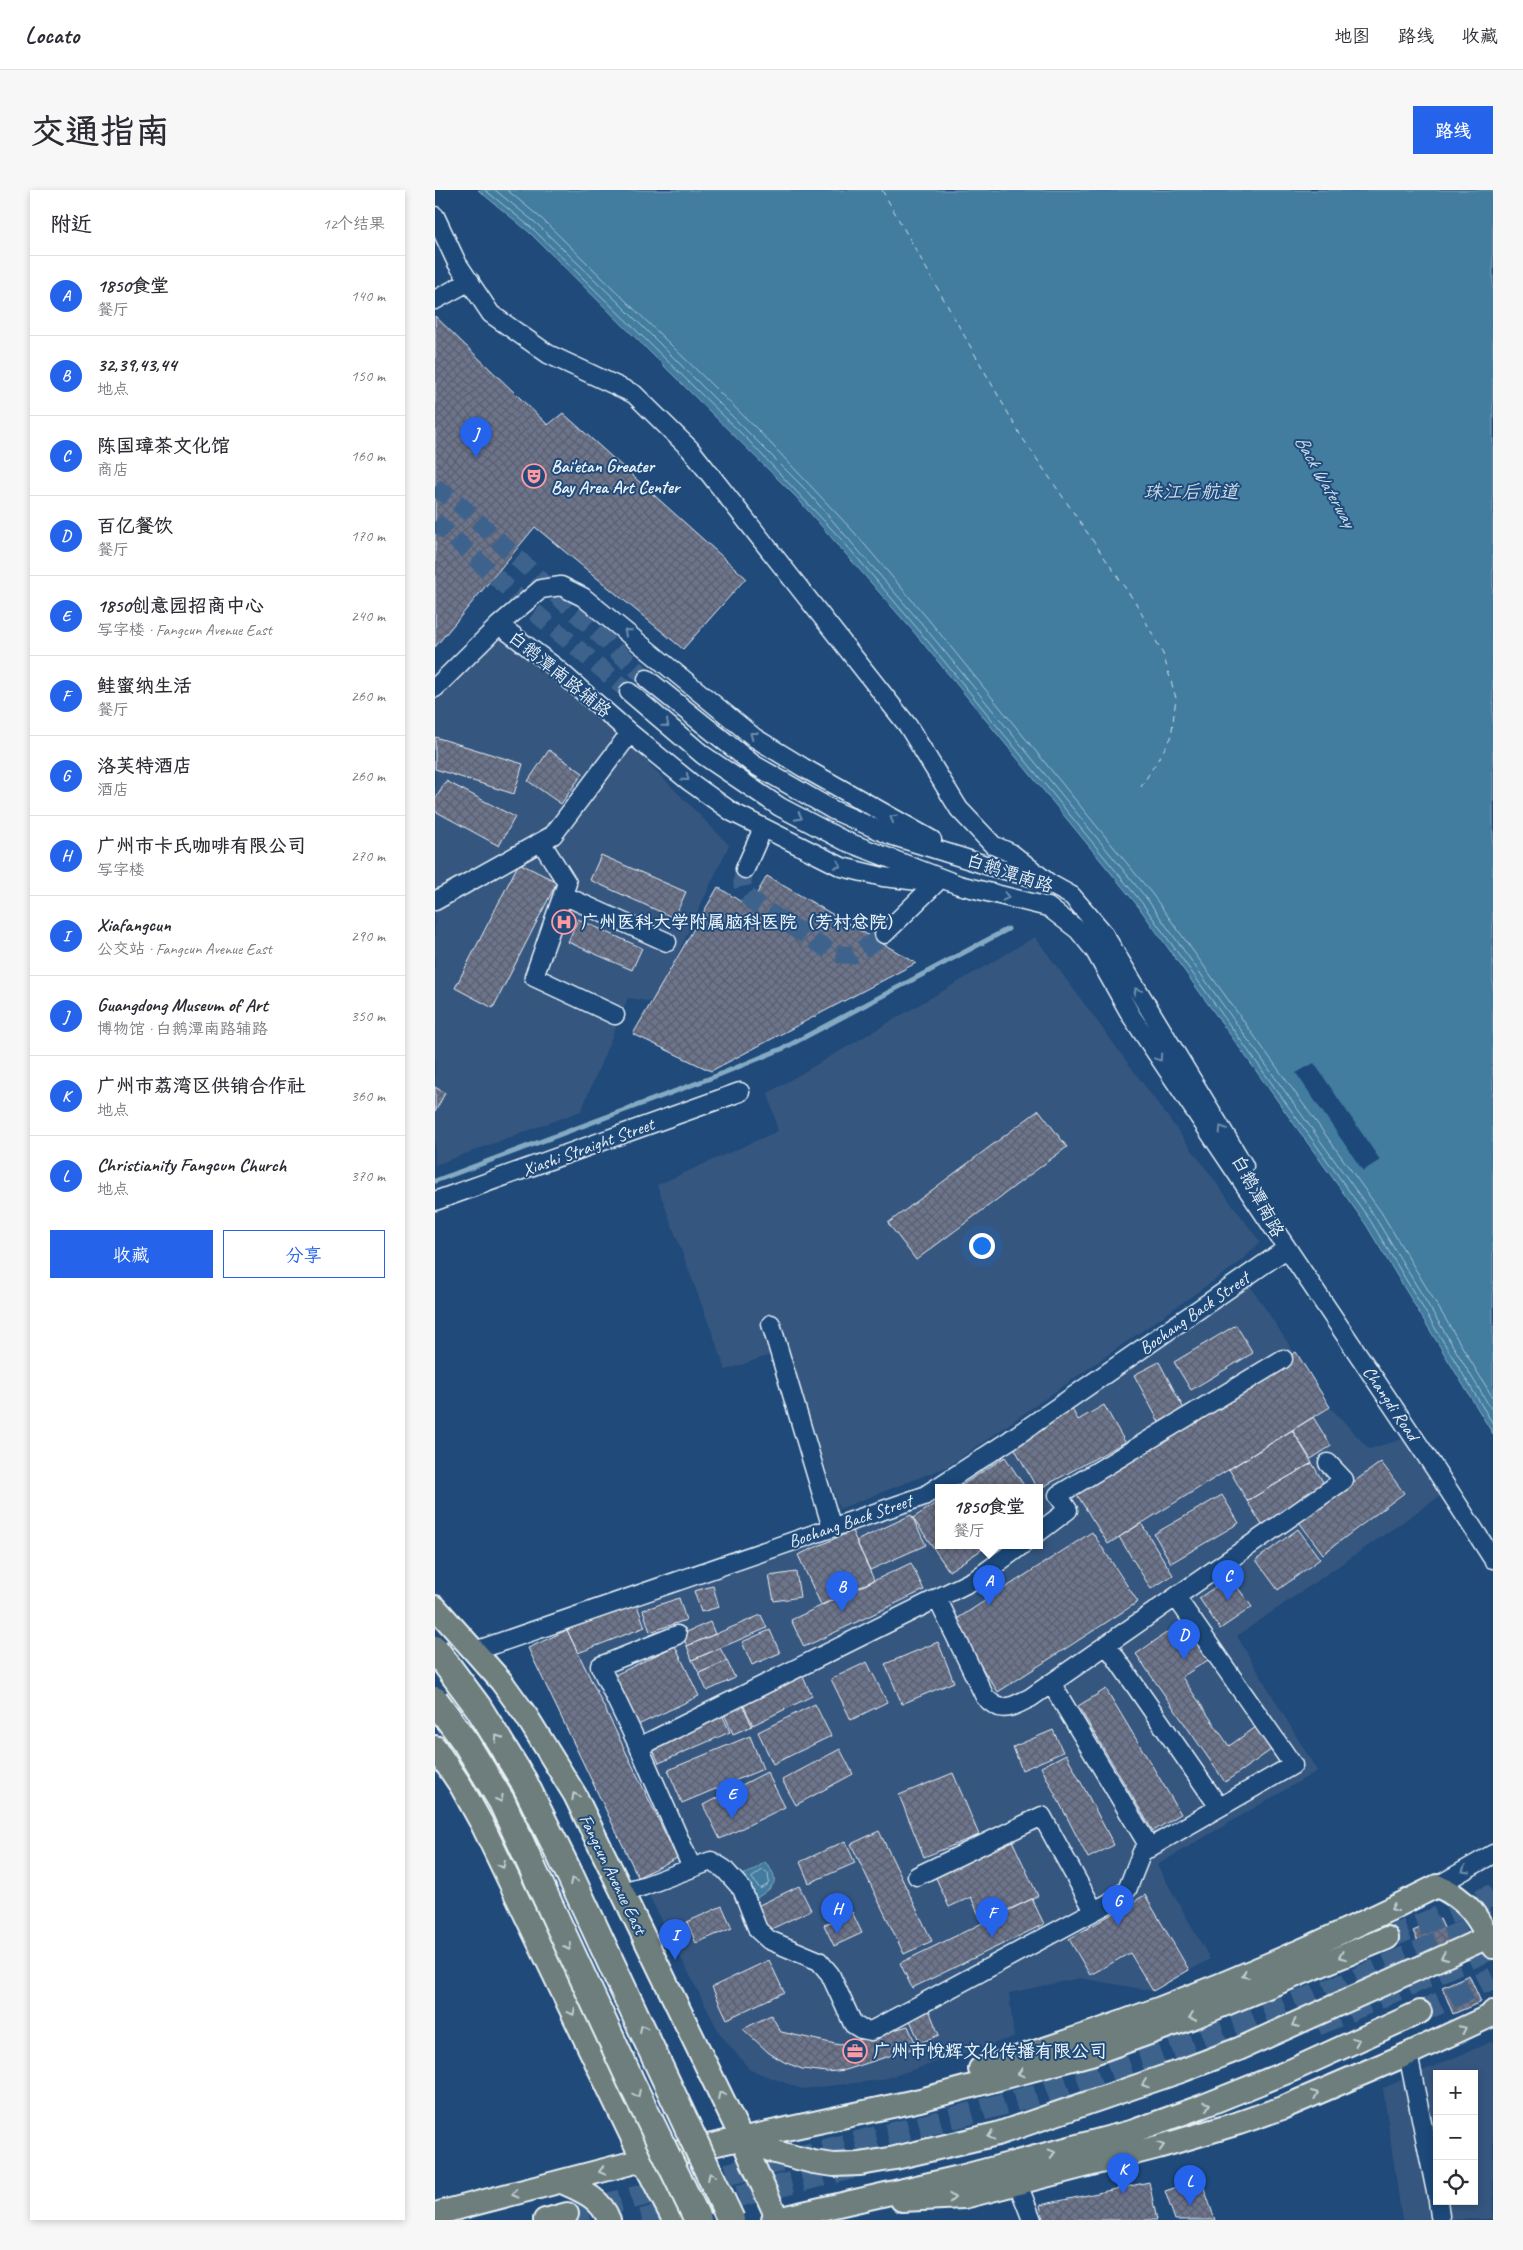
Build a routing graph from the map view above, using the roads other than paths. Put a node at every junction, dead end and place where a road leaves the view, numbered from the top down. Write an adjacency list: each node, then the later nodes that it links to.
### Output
1 (435, 216): 2 (street)
2 (470, 281): 3 (street); 14 (street)
3 (435, 300)
4 (499, 625): 6 (street); 8 (street, 白鹅潭南路辅路); 11 (street, 白鹅潭南路辅路, one-way to 4)
5 (647, 679): 11 (street, 白鹅潭南路)
6 (435, 688)
7 (629, 692): 15 (street, 白鹅潭南路, one-way to 15)
8 (630, 732): 9 (street, 白鹅潭南路辅路, one-way to 9); 10 (street)
9 (763, 828): 12 (street); 13 (street, 白鹅潭南路辅路, one-way to 13)
10 (541, 842): 16 (street); 17 (street)
11 (966, 858): 14 (street, 白鹅潭南路)
12 (745, 869)
13 (936, 883): 15 (street, 白鹅潭南路辅路); 18 (street)
14 (1050, 884): 23 (street, 白鹅潭南路, one-way to 14)
15 (959, 885): 23 (street, 白鹅潭南路, one-way to 23)
16 (563, 895): 19 (street); 20 (street)
17 (435, 901)
18 (884, 934)
19 (667, 942)
20 (615, 1015)
21 (740, 1092): 22 (street, Xiashi Straight Street)
22 (435, 1201)
23 (1286, 1249): 27 (street, Bochang Back Street); 32 (street, Changdi Road)
24 (771, 1324): 29 (street)
25 (1283, 1359): 30 (street)
26 (1328, 1463): 33 (street)
27 (943, 1484)
28 (935, 1489): 29 (street, Bochang Back Street)
29 (832, 1528): 39 (street, Bochang Back Street)
30 (1043, 1529)
31 (1017, 1549): 34 (street)
32 (1493, 1559)
33 (1176, 1597): 37 (street); 44 (street)
34 (937, 1598): 40 (street); 43 (street)
35 (435, 1606): 39 (main road, Fangcun Avenue East)
36 (677, 1635): 43 (street)
37 (1107, 1645): 40 (street); 44 (street)
38 (435, 1649): 69 (highway, one-way to 38, bridge)
39 (475, 1651): 50 (main road, Fangcun Avenue East, one-way to 39)
40 (1051, 1683): 45 (street)
41 (435, 1700): 68 (highway, one-way to 68, bridge)
42 (435, 1747): 58 (main road, one-way to 58)
43 (639, 1747): 47 (street)
44 (1219, 1807): 45 (street)
45 (1150, 1848): 51 (street)
46 (1493, 1854): 49 (street, one-way to 49)
47 (692, 1868): 50 (street); 51 (street)
48 (917, 1876): 51 (street)
49 (1437, 1886): 53 (main road); 57 (main road, one-way to 57)
50 (622, 1892): 57 (main road, Fangcun Avenue East, one-way to 50)
51 (1094, 1911)
52 (1387, 1938): 57 (main road, one-way to 57)
53 (1491, 1940): 57 (main road, one-way to 57)
54 (1420, 2012): 62 (main road, one-way to 54)
55 (1492, 2014): 56 (main road, one-way to 55)
56 (1408, 2054): 59 (street); 61 (main road, one-way to 56)
57 (742, 2138): 58 (main road); 70 (main road, Fangcun Avenue East)
58 (643, 2160): 60 (main road, one-way to 60); 67 (main road)
59 (1433, 2177)
60 (562, 2182): 63 (main road, one-way to 63); 66 (main road)
61 (1018, 2184): 62 (main road, one-way to 61); 71 (street)
62 (851, 2202): 70 (main road)
63 (435, 2214)
64 (567, 2214): 65 (main road)
65 (545, 2220)
66 (609, 2220)
67 (673, 2220)
68 (698, 2220)
69 (731, 2220)
70 (776, 2220)
71 (1032, 2220)

